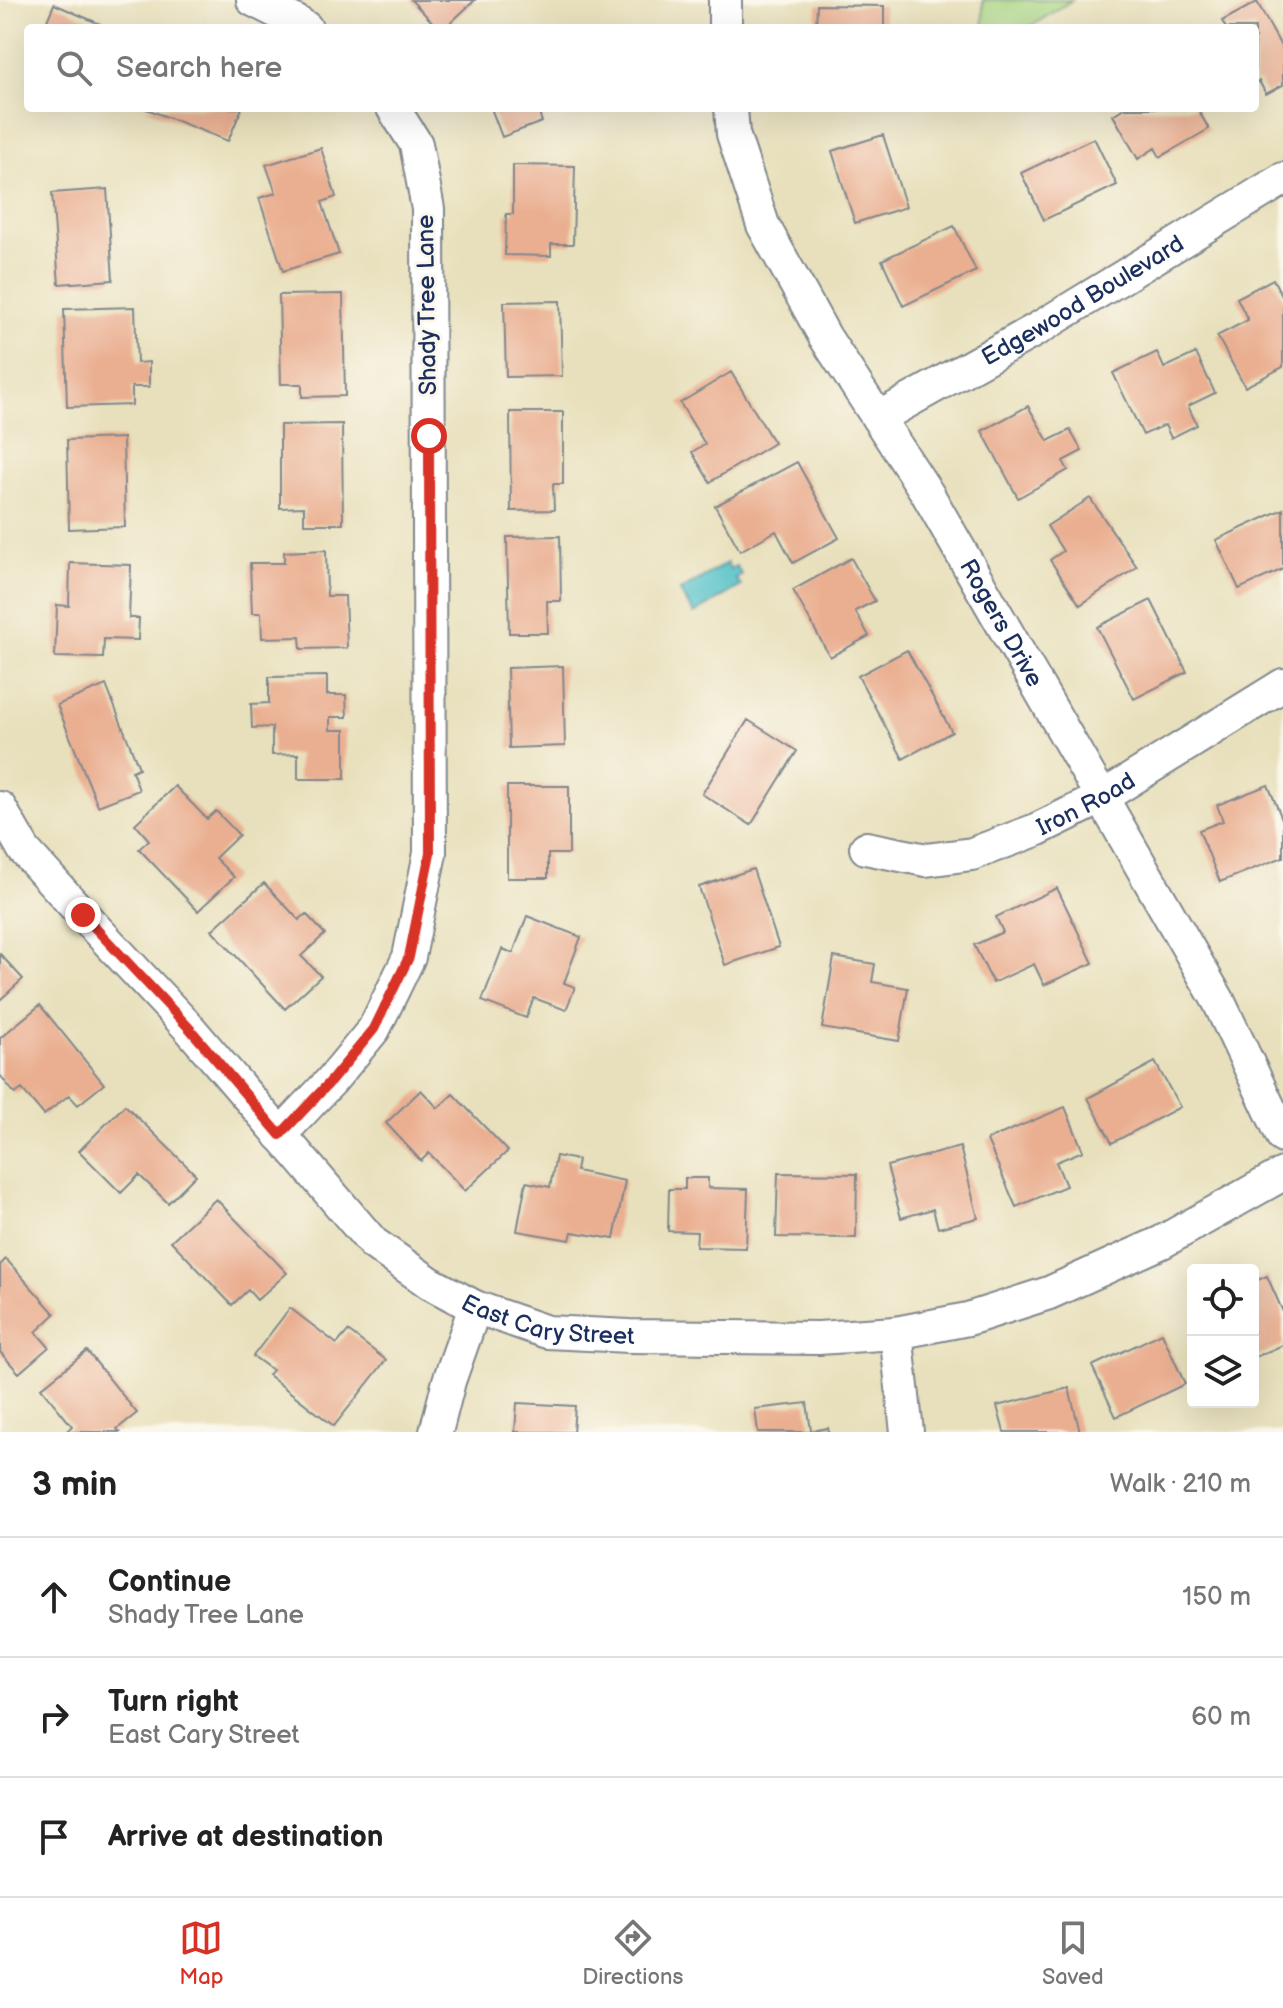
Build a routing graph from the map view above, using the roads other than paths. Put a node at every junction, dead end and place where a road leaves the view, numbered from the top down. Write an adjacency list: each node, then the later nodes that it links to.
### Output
1 (253, 0): 3 (street)
2 (725, 0): 4 (street)
3 (300, 24)
4 (725, 24)
5 (396, 112): 13 (street, Shady Tree Lane)
6 (731, 112): 8 (street, Rogers Drive)
7 (1283, 179): 8 (street, Edgewood Boulevard)
8 (878, 418): 10 (street, Rogers Drive)
9 (1283, 685): 10 (street, Iron Road)
10 (1101, 798): 12 (street, Iron Road); 14 (street, Rogers Drive)
11 (0, 808): 13 (street, East Cary Street)
12 (866, 848)
13 (280, 1135): 16 (street, East Cary Street)
14 (1283, 1137)
15 (1283, 1174): 17 (street, East Cary Street)
16 (475, 1307): 17 (street, East Cary Street); 18 (street)
17 (896, 1333): 19 (street)
18 (436, 1432)
19 (907, 1432)

